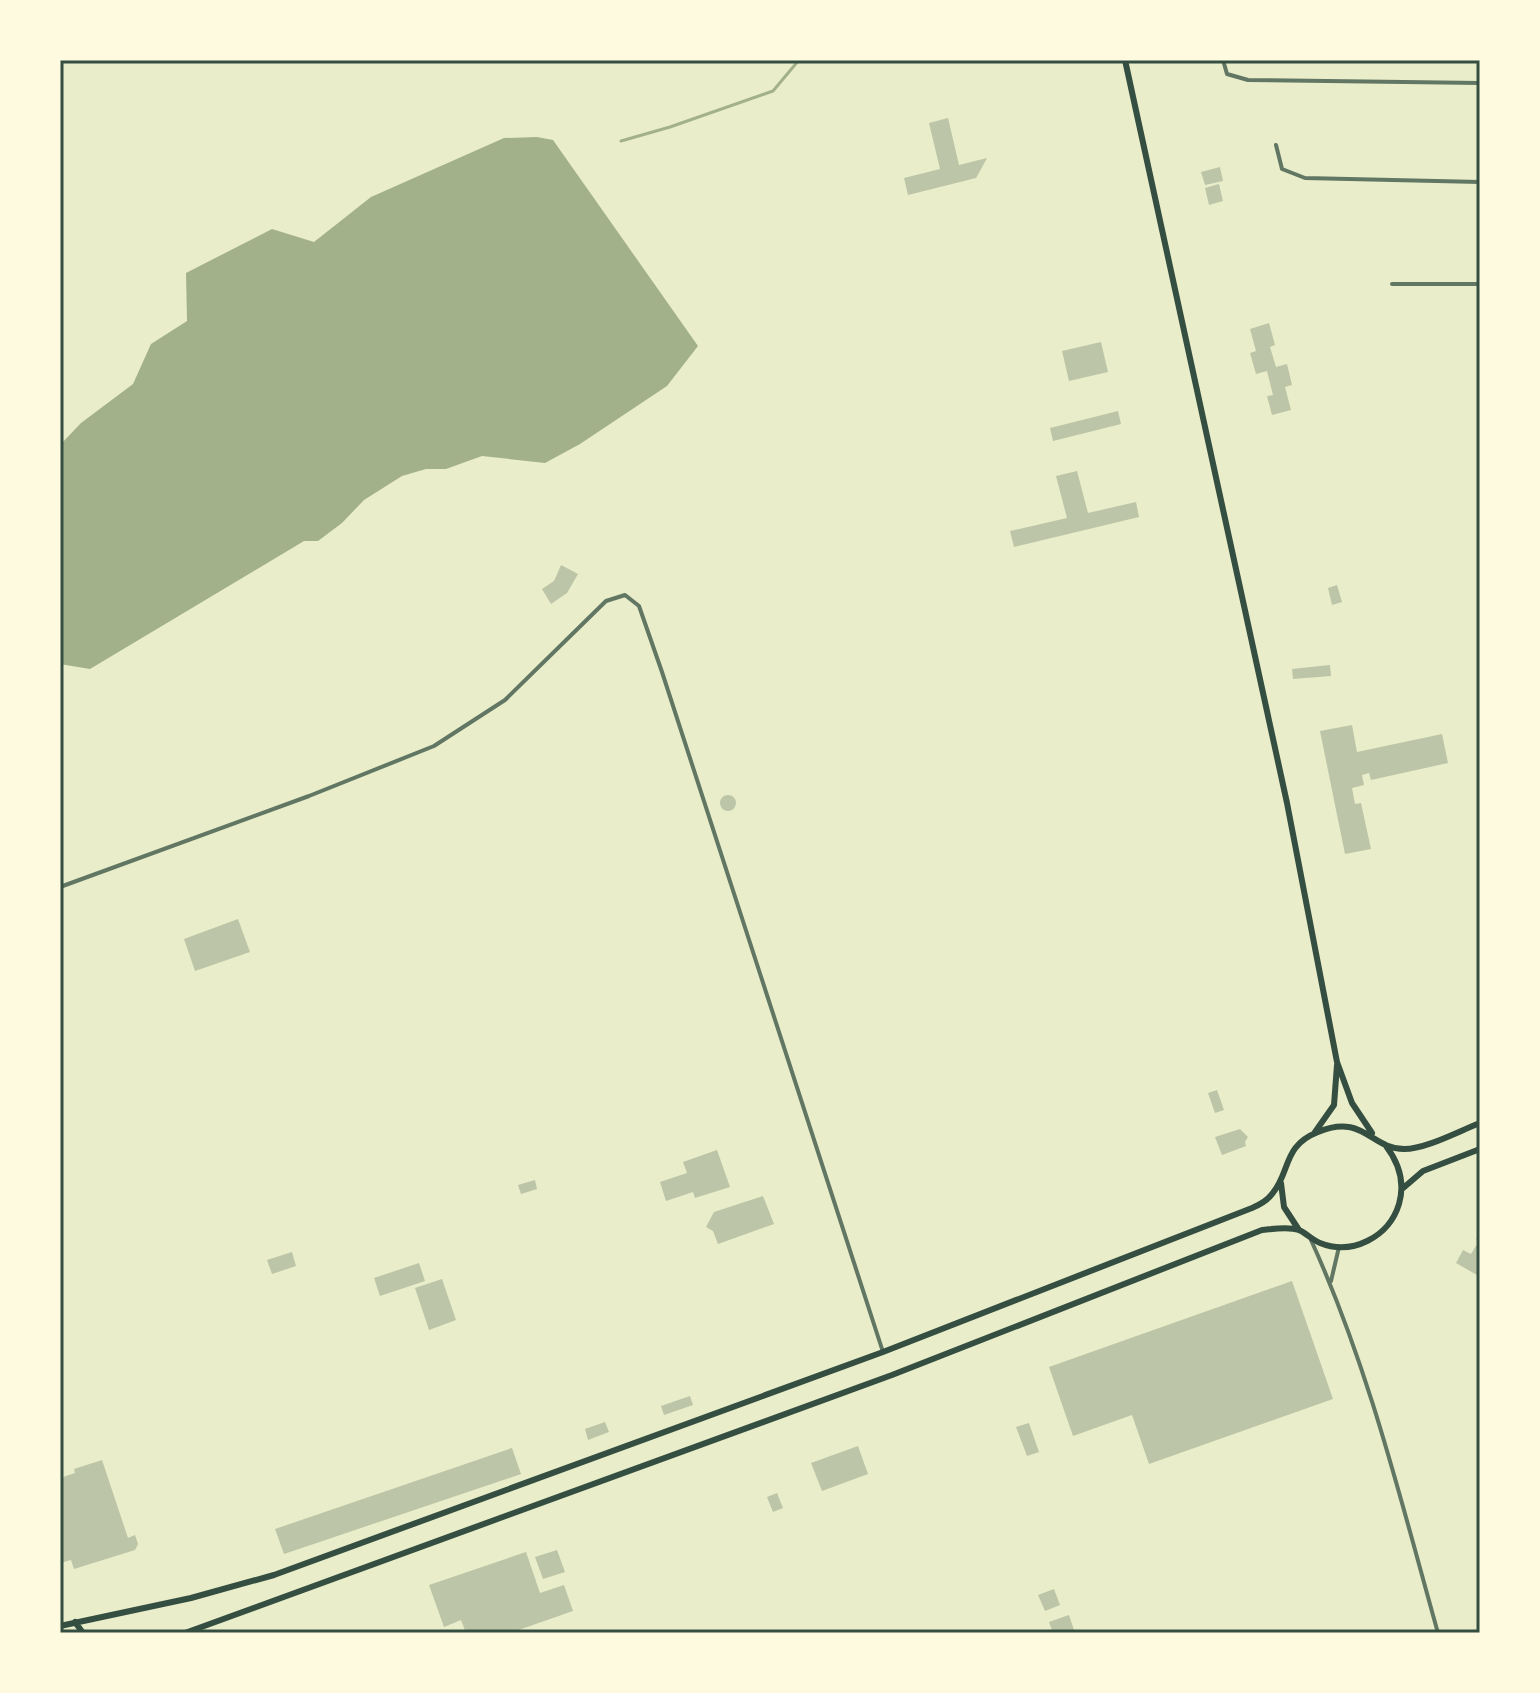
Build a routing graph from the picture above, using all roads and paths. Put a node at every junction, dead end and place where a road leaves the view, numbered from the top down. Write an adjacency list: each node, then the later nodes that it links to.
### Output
1 (1125, 60): 9 (main road)
2 (1223, 60): 3 (street)
3 (1480, 83)
4 (1276, 145): 5 (street)
5 (1480, 182)
6 (1392, 284): 7 (street)
7 (1480, 284)
8 (60, 887): 21 (street)
9 (1337, 1062): 11 (main road); 12 (main road)
10 (1480, 1123): 13 (main road)
11 (1314, 1133): 12 (main road); 15 (main road)
12 (1375, 1137): 13 (main road)
13 (1386, 1146): 16 (main road)
14 (1480, 1149): 16 (main road)
15 (1281, 1179): 17 (main road); 21 (main road)
16 (1402, 1189): 19 (main road)
17 (1299, 1230): 18 (main road); 25 (main road)
18 (1310, 1239): 19 (main road); 20 (street)
19 (1339, 1247): 20 (street)
20 (1330, 1283): 26 (street)
21 (883, 1352): 22 (main road)
22 (75, 1622): 23 (main road); 24 (main road)
23 (60, 1626)
24 (83, 1633)
25 (185, 1633)
26 (1438, 1633)

